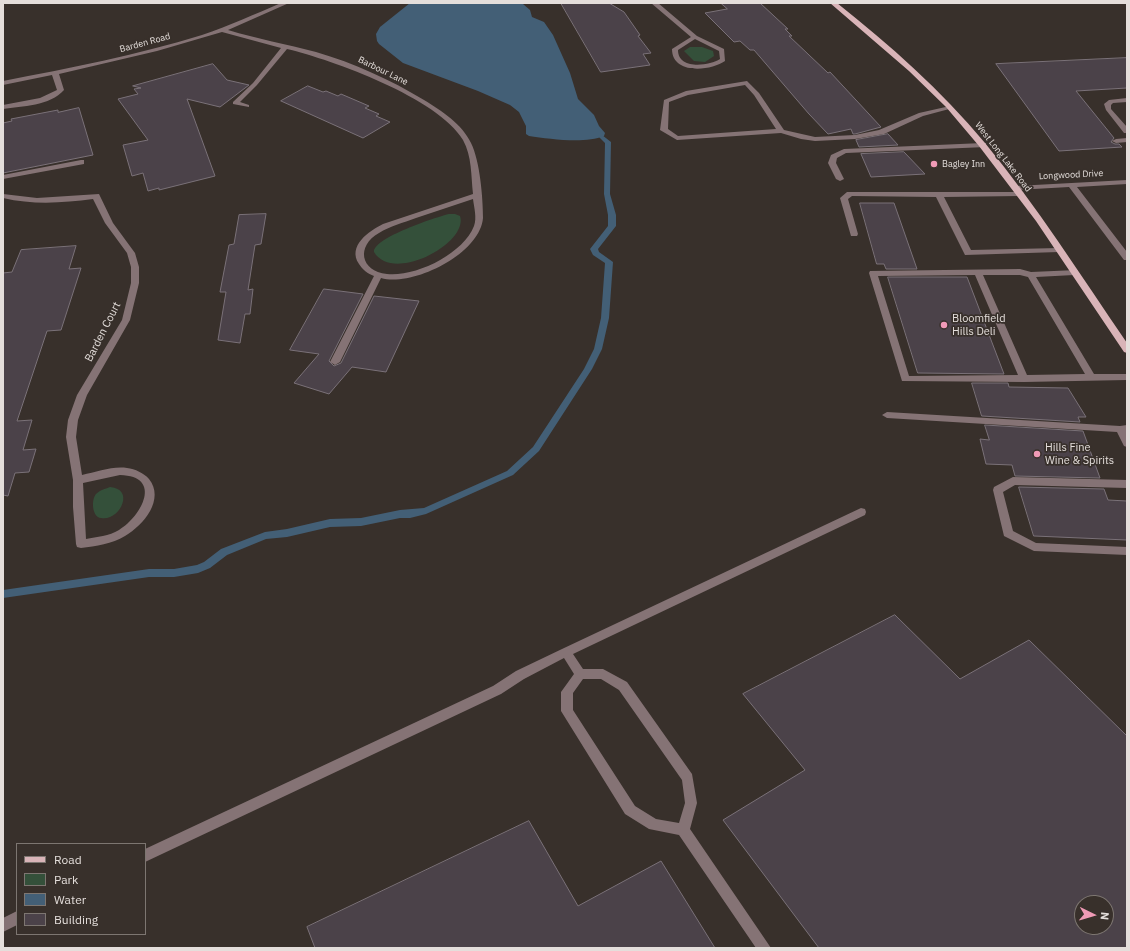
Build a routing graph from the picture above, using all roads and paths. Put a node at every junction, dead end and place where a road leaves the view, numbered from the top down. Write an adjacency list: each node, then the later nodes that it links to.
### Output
1 (286, 3): 4 (street, Barden Road)
2 (654, 3): 5 (street)
3 (833, 3): 12 (main road, West Long Lake Road)
4 (222, 30): 6 (street, Barbour Lane); 7 (street, Barden Road)
5 (695, 37): 5 (street)
6 (285, 47): 10 (street); 24 (street, Barbour Lane)
7 (55, 73): 8 (street, Barden Road); 11 (street)
8 (3, 83)
9 (1127, 100): 14 (street)
10 (247, 106)
11 (3, 107)
12 (950, 108): 13 (street); 17 (main road, West Long Lake Road)
13 (781, 131): 13 (street)
14 (1127, 132)
15 (1127, 140): 16 (street)
16 (1116, 141)
17 (983, 145): 20 (street); 23 (main road, West Long Lake Road)
18 (81, 162): 19 (street)
19 (3, 177)
20 (840, 179)
21 (1127, 182): 22 (street, Longwood Drive)
22 (1072, 186): 23 (street, Longwood Drive); 29 (street)
23 (1018, 191): 25 (street, Longwood Drive); 28 (main road, West Long Lake Road)
24 (477, 195): 32 (street, Barbour Lane); 32 (street)
25 (939, 195): 27 (street, Longwood Drive); 28 (street)
26 (3, 196): 42 (street, Barden Court)
27 (854, 234)
28 (1059, 250): 31 (main road, West Long Lake Road)
29 (1127, 258)
30 (978, 272): 33 (street); 37 (street); 37 (street)
31 (1074, 272): 33 (street); 34 (main road, West Long Lake Road)
32 (378, 275): 35 (street)
33 (1031, 275): 38 (street)
34 (1127, 350)
35 (335, 362)
36 (1127, 377): 38 (street)
37 (1024, 378): 38 (street)
38 (1092, 378)
39 (887, 415): 40 (street)
40 (1123, 428): 41 (street)
41 (1127, 444)
42 (78, 480): 42 (street, Barden Court)
43 (1127, 484): 45 (street)
44 (861, 512): 46 (street)
45 (1127, 551)
46 (566, 652): 47 (street); 49 (street)
47 (580, 674): 48 (street); 48 (street)
48 (683, 830): 52 (street)
49 (146, 856)
50 (16, 918): 51 (street)
51 (3, 925)
52 (764, 948)

